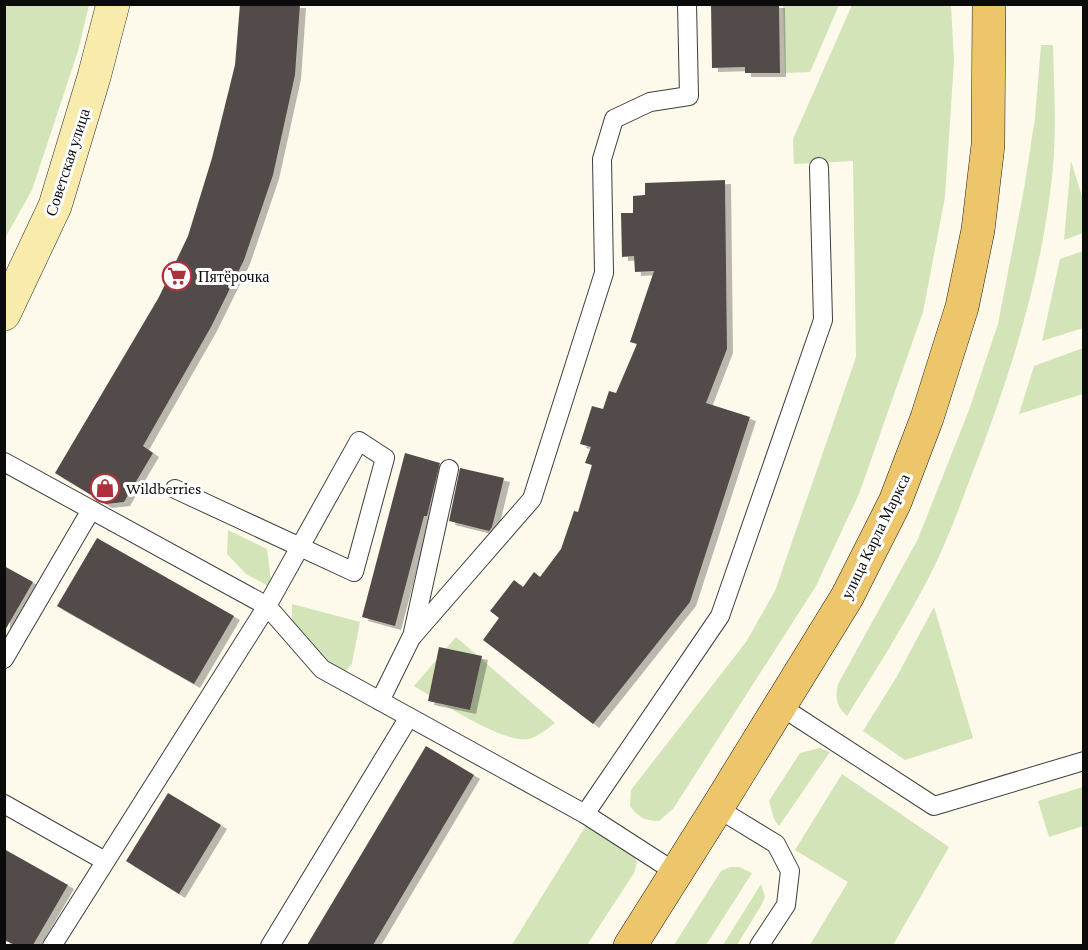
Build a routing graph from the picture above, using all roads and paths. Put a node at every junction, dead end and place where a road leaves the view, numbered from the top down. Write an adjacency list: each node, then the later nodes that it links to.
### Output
1 (113, 4): 5 (street, Советская улица)
2 (687, 4): 12 (lane)
3 (989, 4): 15 (main road, улица Карла Маркса)
4 (819, 167): 20 (lane)
5 (4, 314)
6 (4, 462): 9 (lane)
7 (449, 469): 12 (lane)
8 (175, 489): 10 (lane)
9 (91, 510): 11 (lane); 13 (lane)
10 (298, 546): 10 (lane); 11 (lane)
11 (267, 606): 14 (lane); 21 (lane)
12 (411, 638): 14 (lane)
13 (4, 659)
14 (380, 701): 16 (lane)
15 (780, 706): 17 (lane); 19 (main road, улица Карла Маркса)
16 (409, 717): 20 (lane); 24 (lane)
17 (1083, 761)
18 (4, 804): 21 (lane)
19 (717, 808): 22 (main road, улица Карла Маркса); 26 (lane)
20 (585, 814): 22 (lane)
21 (105, 861): 23 (lane)
22 (675, 872): 25 (main road, улица Карла Маркса)
23 (52, 945)
24 (270, 945)
25 (630, 945)
26 (759, 945)

